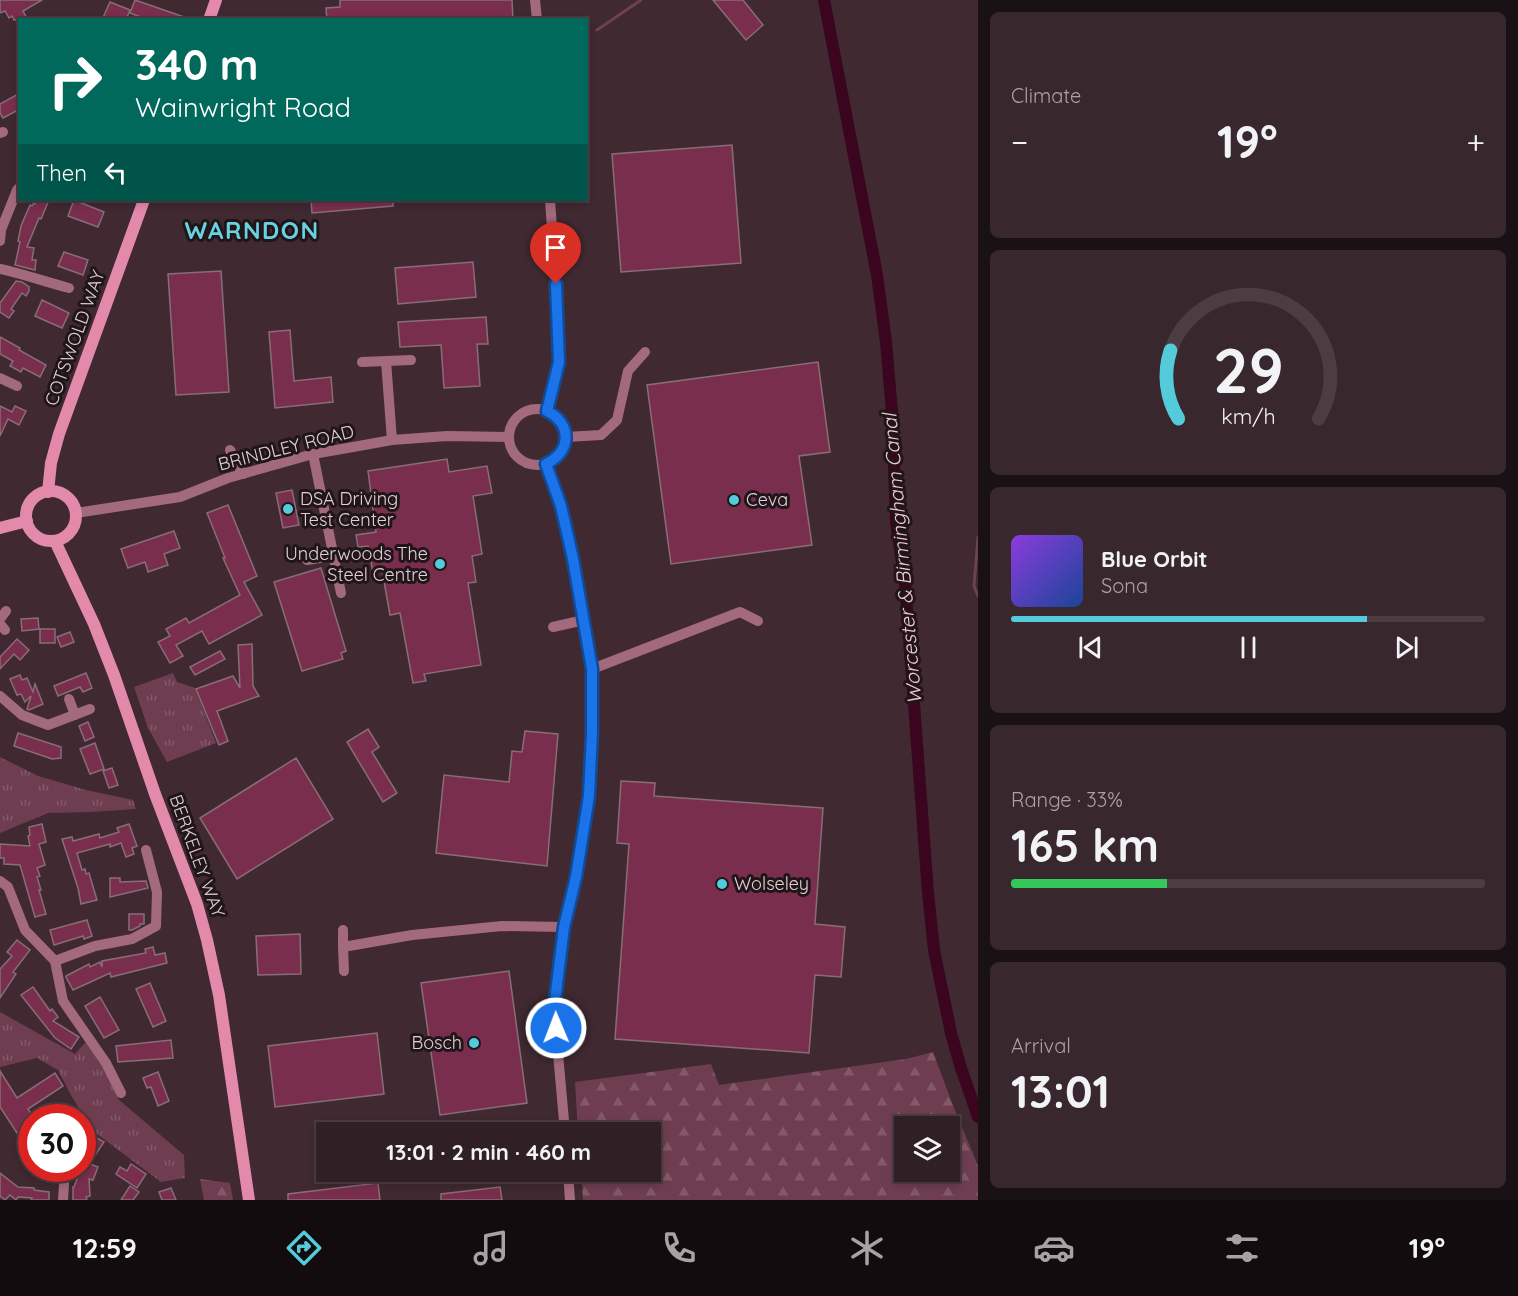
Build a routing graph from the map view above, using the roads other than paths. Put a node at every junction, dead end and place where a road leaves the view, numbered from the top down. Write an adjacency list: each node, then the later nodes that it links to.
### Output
1 (216, 0): 3 (main road)
2 (535, 0): 4 (street)
3 (210, 18)
4 (537, 18)
5 (18, 189): 8 (street)
6 (144, 201): 25 (main road, COTSWOLD WAY)
7 (550, 201): 17 (street)
8 (0, 241)
9 (0, 269): 10 (street)
10 (69, 288)
11 (645, 352): 19 (street)
12 (411, 360): 13 (street)
13 (386, 361): 14 (street); 20 (street)
14 (362, 362)
15 (0, 378): 16 (street)
16 (16, 386)
17 (547, 411): 18 (street); 19 (street)
18 (509, 437): 20 (street, BRINDLEY ROAD); 23 (street)
19 (566, 437): 23 (street)
20 (392, 440): 22 (street, BRINDLEY ROAD)
21 (231, 450): 24 (street)
22 (313, 454): 24 (street, BRINDLEY ROAD); 30 (street)
23 (546, 464): 33 (street)
24 (243, 474): 26 (street, BRINDLEY ROAD)
25 (48, 492): 26 (main road); 27 (main road)
26 (76, 513): 29 (main road)
27 (27, 521): 28 (main road); 29 (main road)
28 (0, 528)
29 (55, 541): 53 (main road, BERKELEY WAY)
30 (333, 556): 31 (street); 32 (street)
31 (307, 560)
32 (341, 593)
33 (584, 620): 35 (street); 36 (street)
34 (758, 621): 36 (street)
35 (553, 627)
36 (592, 669): 43 (street)
37 (0, 696): 40 (street)
38 (69, 699): 40 (street)
39 (90, 709): 40 (street)
40 (75, 715)
41 (146, 850): 46 (street)
42 (0, 881): 46 (street)
43 (564, 927): 45 (street); 49 (street)
44 (343, 930): 45 (street)
45 (343, 947): 47 (street)
46 (55, 961): 48 (street)
47 (344, 971)
48 (121, 1093)
49 (564, 1122)
50 (64, 1182): 52 (street)
51 (569, 1182): 54 (street)
52 (63, 1200)
53 (249, 1200)
54 (570, 1200)

